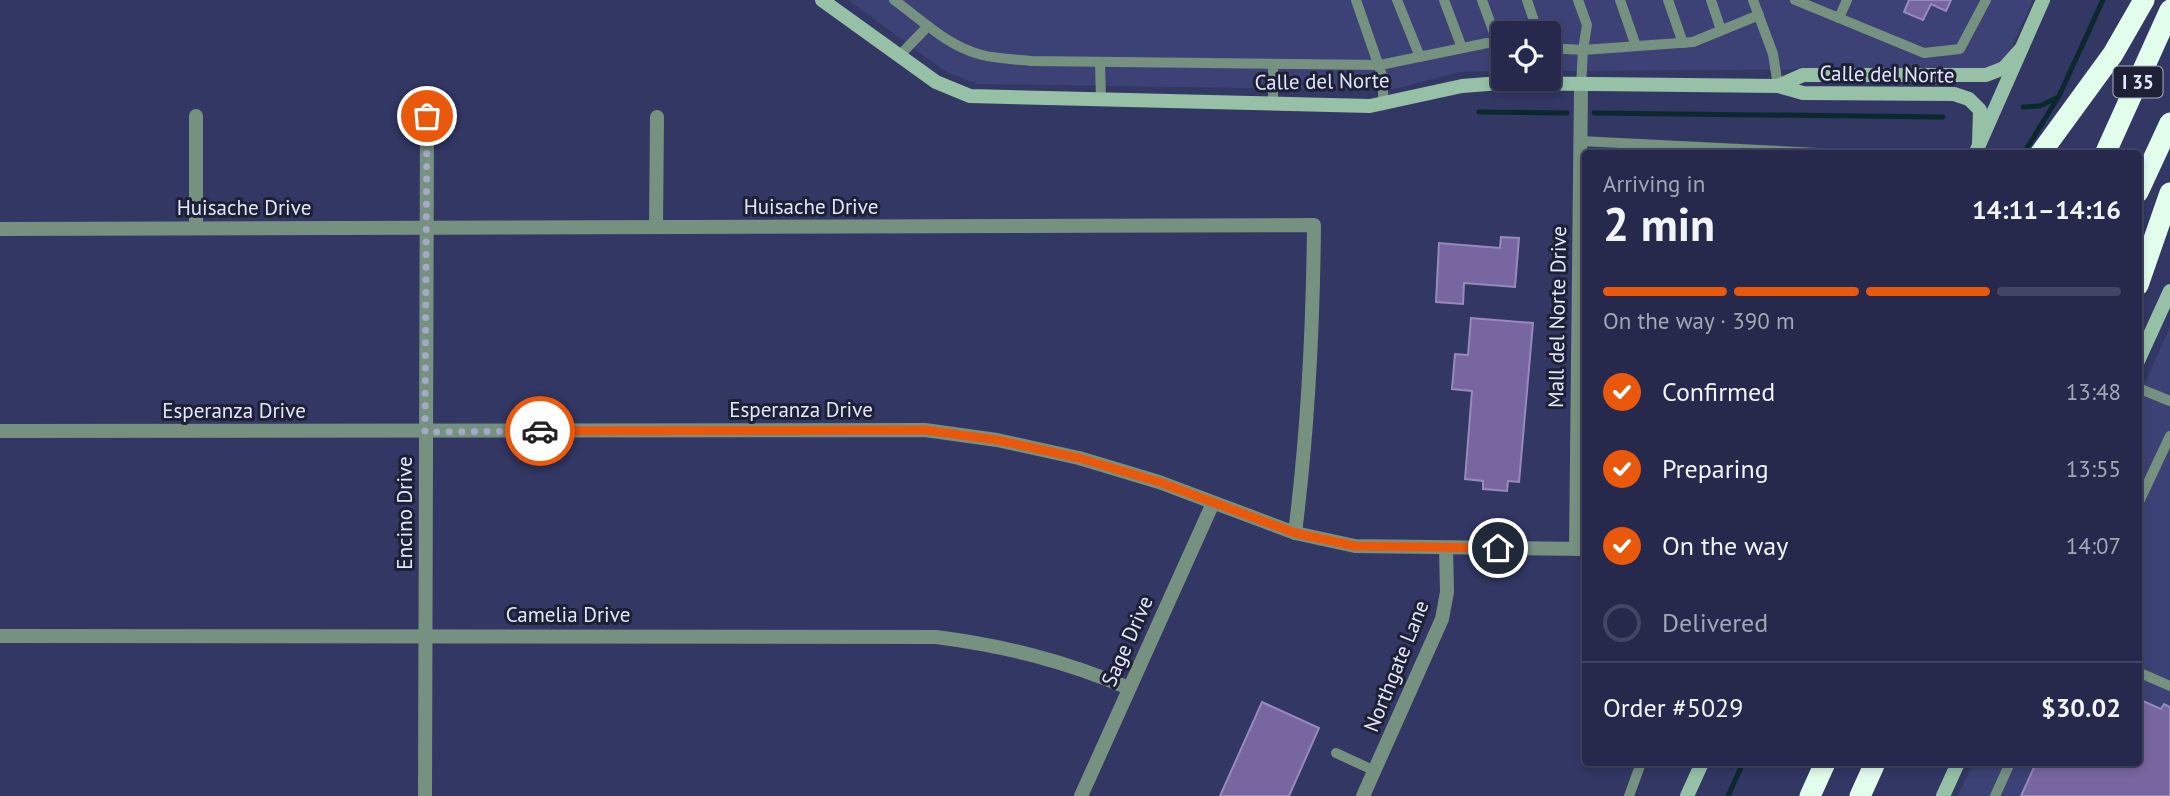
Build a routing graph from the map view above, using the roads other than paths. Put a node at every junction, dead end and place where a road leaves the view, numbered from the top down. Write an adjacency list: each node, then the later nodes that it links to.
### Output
1 (822, 0): 32 (street, Calle del Norte)
2 (894, 0): 23 (lane)
3 (1356, 0): 36 (lane)
4 (1397, 0): 33 (lane)
5 (1444, 0): 28 (lane)
6 (1482, 0): 21 (lane)
7 (1527, 0): 22 (lane)
8 (1578, 0): 31 (lane)
9 (1620, 0): 27 (lane)
10 (1668, 0): 25 (lane)
11 (1711, 0): 24 (lane)
12 (1753, 0): 19 (lane)
13 (1795, 0): 20 (lane)
14 (1847, 0): 20 (lane)
15 (1986, 0): 20 (lane)
16 (2043, 0): 30 (street)
17 (2144, 0): 49 (highway)
18 (2170, 10): 50 (highway, I 35)
19 (1759, 15): 24 (lane); 38 (lane)
20 (1839, 18)
21 (1491, 21)
22 (1534, 21)
23 (929, 26): 32 (lane); 34 (lane)
24 (1721, 30): 25 (lane)
25 (1683, 43): 27 (lane)
26 (1491, 45): 28 (lane)
27 (1636, 46): 31 (lane)
28 (1462, 48): 33 (lane)
29 (1561, 49): 31 (lane)
30 (2021, 50): 38 (street); 47 (street)
31 (1583, 51): 37 (lane)
32 (900, 55): 39 (street, Calle del Norte)
33 (1420, 57): 36 (lane)
34 (1100, 62): 35 (lane); 39 (lane)
35 (1273, 64): 36 (lane); 40 (lane)
36 (1380, 65): 41 (lane)
37 (1581, 86): 38 (street, Calle del Norte); 41 (street, Calle del Norte); 46 (street, Mall del Norte Drive)
38 (1778, 86): 47 (street, Calle del Norte)
39 (1101, 101): 40 (street, Calle del Norte)
40 (1273, 104): 41 (street, Calle del Norte)
41 (1383, 104)
42 (196, 116): 54 (street)
43 (427, 116): 57 (street, Encino Drive)
44 (657, 117): 55 (street)
45 (2170, 124): 51 (highway, I 35)
46 (1580, 141): 48 (lane); 52 (street, Mall del Norte Drive)
47 (1977, 149)
48 (1704, 150)
49 (2043, 150)
50 (2107, 150)
51 (2142, 184)
52 (1582, 192)
53 (2170, 193): 58 (highway)
54 (195, 228): 56 (street, Huisache Drive); 57 (street, Huisache Drive)
55 (656, 228): 57 (street, Huisache Drive); 69 (street, Huisache Drive)
56 (0, 229)
57 (425, 229): 65 (street, Encino Drive)
58 (2142, 274)
59 (2170, 291): 60 (street)
60 (2142, 352)
61 (1582, 364): 71 (street, Mall del Norte Drive)
62 (2142, 390): 63 (lane)
63 (2170, 401)
64 (0, 431): 65 (street, Esperanza Drive)
65 (425, 432): 68 (street, Esperanza Drive); 72 (street, Encino Drive)
66 (2170, 436): 67 (lane)
67 (2142, 496)
68 (1213, 503): 69 (street, Esperanza Drive); 76 (street, Sage Drive)
69 (1295, 533): 70 (street, Esperanza Drive)
70 (1446, 548): 71 (street, Esperanza Drive); 84 (street, Northgate Lane)
71 (1581, 549)
72 (425, 635): 73 (street, Camelia Drive); 76 (street, Camelia Drive); 85 (street, Encino Drive)
73 (0, 636)
74 (2142, 674): 75 (lane)
75 (2170, 686)
76 (1129, 688): 86 (street, Sage Drive)
77 (1336, 753): 84 (lane)
78 (1640, 766): 88 (lane)
79 (1701, 766): 89 (street)
80 (1824, 766): 90 (highway)
81 (1874, 766): 91 (highway)
82 (1957, 766): 92 (street)
83 (2009, 766): 93 (lane)
84 (1375, 771): 87 (street, Northgate Lane)
85 (425, 796)
86 (1081, 796)
87 (1363, 796)
88 (1629, 796)
89 (1686, 796)
90 (1810, 796)
91 (1860, 796)
92 (1943, 796)
93 (1995, 796)

